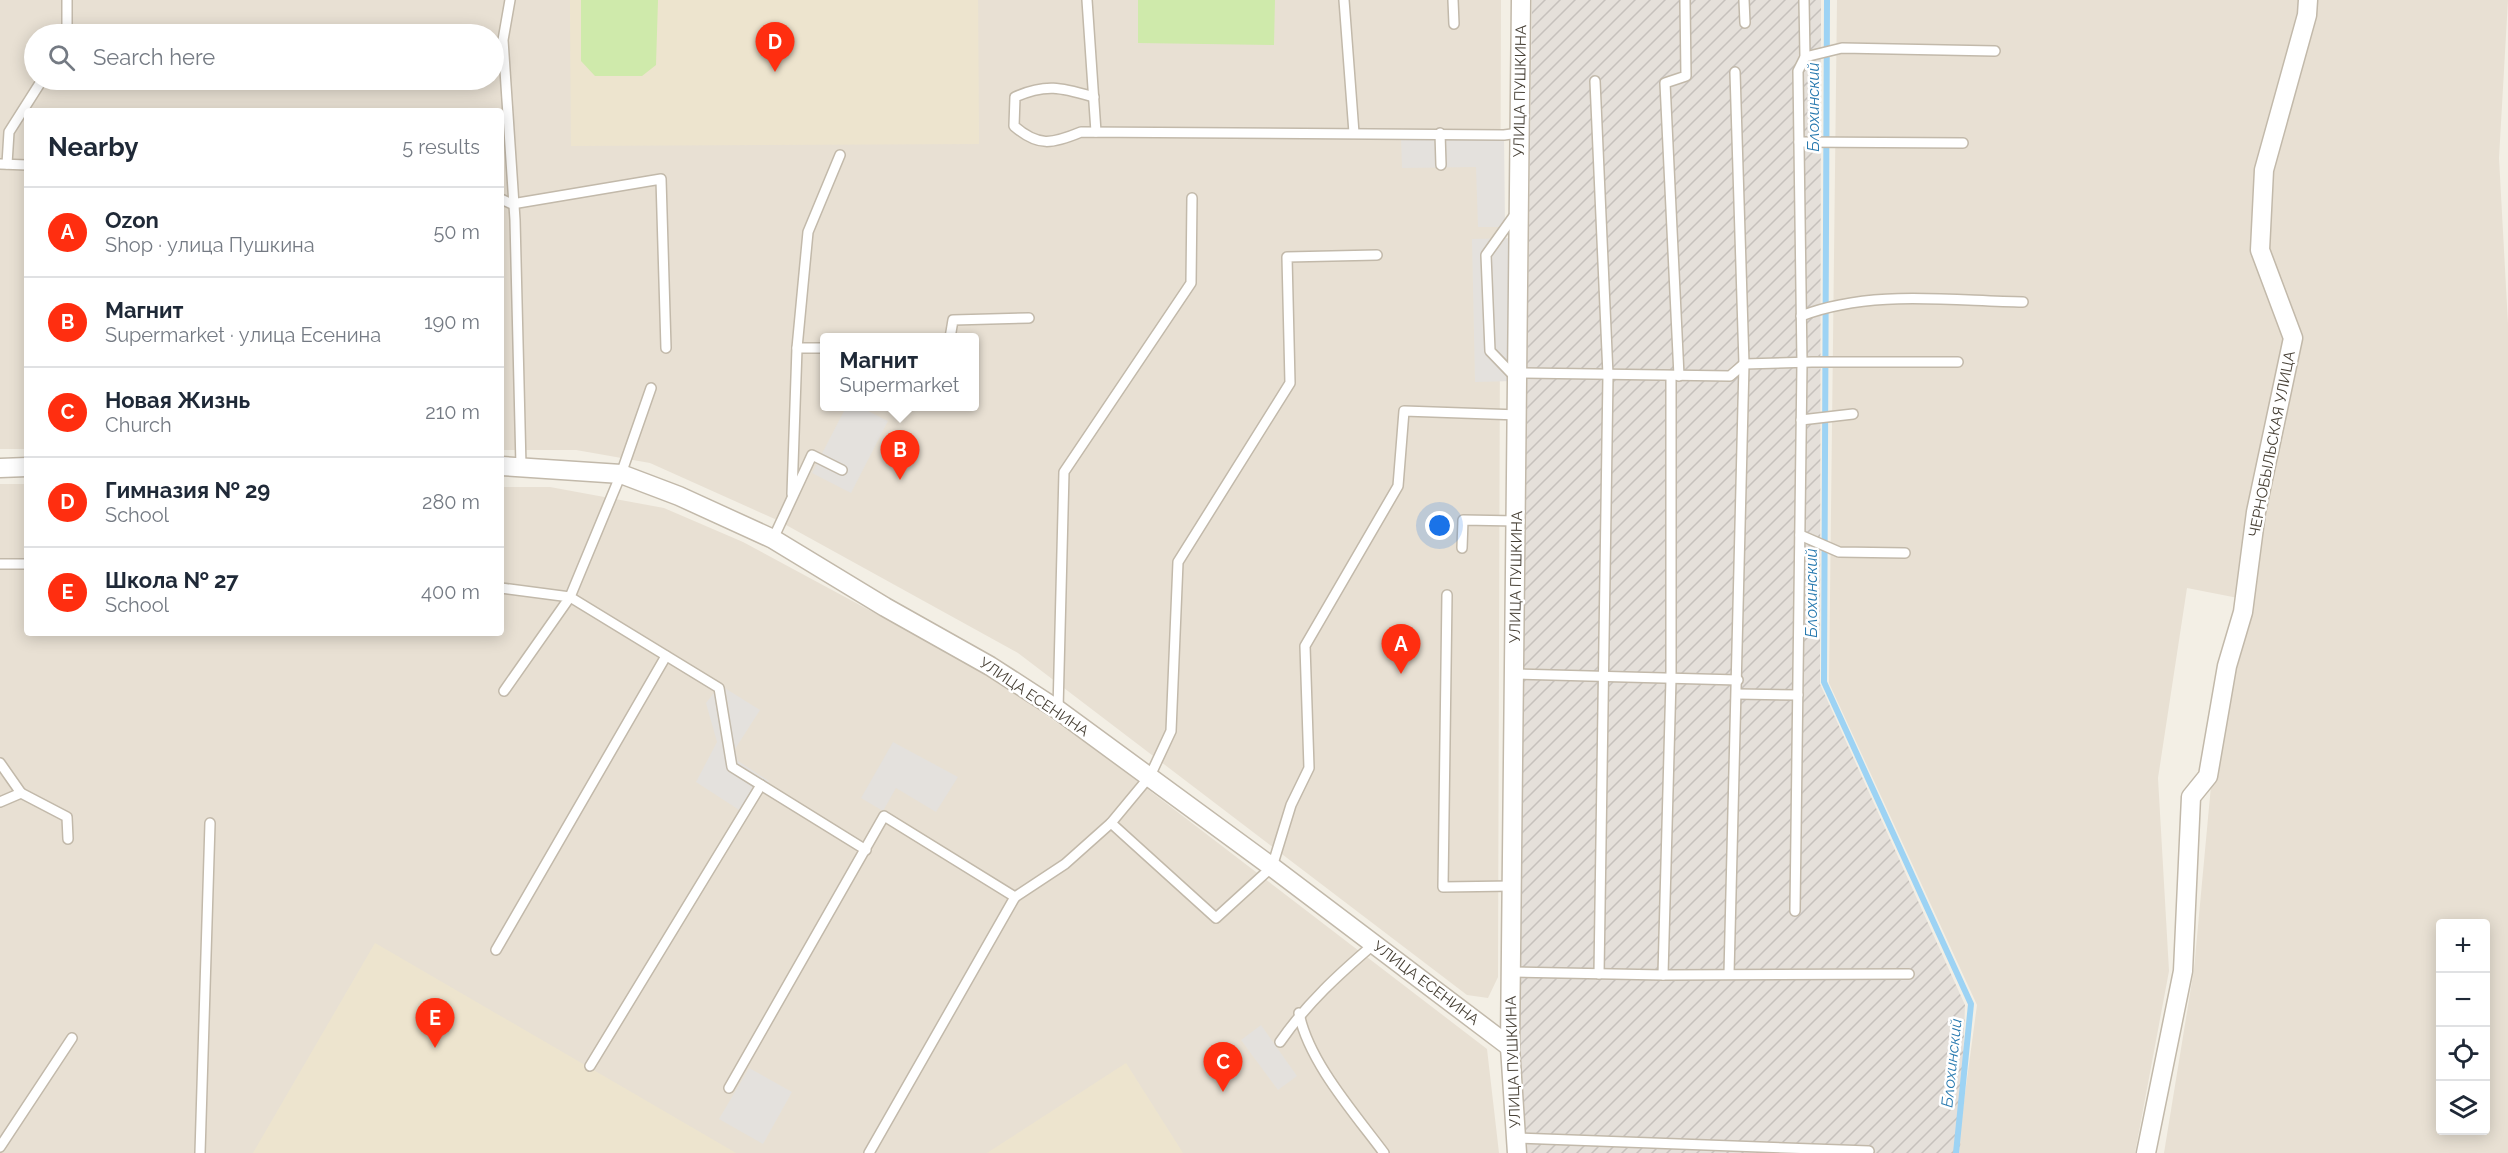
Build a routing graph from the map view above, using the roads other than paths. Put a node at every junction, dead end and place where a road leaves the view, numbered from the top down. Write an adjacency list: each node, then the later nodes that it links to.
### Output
1 (67, 0): 12 (lane)
2 (510, 0): 14 (lane)
3 (1087, 0): 21 (lane)
4 (1344, 0): 25 (lane)
5 (1453, 0): 13 (lane)
6 (1521, 0): 27 (street, УЛИЦА ПУШКИНА)
7 (1685, 0): 50 (lane)
8 (1744, 0): 11 (lane)
9 (1804, 0): 16 (lane)
10 (2308, 0): 108 (street, ЧЕРНОБЫЛЬСКАЯ УЛИЦА)
11 (1744, 23)
12 (66, 24)
13 (1454, 24)
14 (504, 34)
15 (1995, 51): 16 (lane)
16 (1810, 56): 28 (lane)
17 (504, 58): 36 (lane)
18 (1735, 72): 48 (lane)
19 (1595, 81): 49 (lane)
20 (36, 90): 22 (lane)
21 (1094, 97): 24 (lane); 24 (lane)
22 (24, 108)
23 (24, 108): 31 (lane)
24 (1096, 132): 25 (lane)
25 (1354, 133): 26 (lane)
26 (1440, 133): 27 (lane); 33 (lane)
27 (1519, 133): 37 (street, УЛИЦА ПУШКИНА)
28 (1799, 142): 29 (lane); 40 (lane)
29 (1963, 143)
30 (840, 155): 44 (lane)
31 (4, 164): 32 (lane)
32 (24, 165)
33 (1441, 165)
34 (1192, 198): 81 (lane)
35 (504, 200): 36 (lane)
36 (512, 204): 43 (lane); 57 (lane)
37 (1519, 209): 51 (street, УЛИЦА ПУШКИНА); 51 (lane)
38 (1377, 255): 83 (lane)
39 (2023, 302): 40 (lane)
40 (1801, 316): 47 (lane)
41 (1029, 318): 42 (lane)
42 (951, 333)
43 (666, 348)
44 (796, 348): 45 (lane); 62 (lane)
45 (820, 348)
46 (1958, 362): 47 (lane)
47 (1802, 363): 48 (lane); 55 (lane)
48 (1744, 364): 50 (lane); 77 (lane)
49 (1608, 375): 50 (lane); 51 (lane); 75 (lane)
50 (1675, 376): 76 (lane)
51 (1519, 377): 54 (street, УЛИЦА ПУШКИНА)
52 (651, 388): 61 (lane)
53 (1853, 414): 55 (lane)
54 (1519, 415): 63 (street, УЛИЦА ПУШКИНА); 91 (lane)
55 (1806, 419): 64 (lane)
56 (504, 466): 57 (street, УЛИЦА ЕСЕНИНА)
57 (520, 466): 61 (street, УЛИЦА ЕСЕНИНА)
58 (24, 467): 59 (street)
59 (0, 468)
60 (842, 470): 62 (lane)
61 (621, 474): 65 (street, УЛИЦА ЕСЕНИНА); 72 (lane)
62 (792, 494): 65 (lane)
63 (1517, 521): 66 (lane); 74 (street, УЛИЦА ПУШКИНА)
64 (1800, 535): 67 (lane); 80 (lane)
65 (773, 539): 81 (street, УЛИЦА ЕСЕНИНА)
66 (1462, 548)
67 (1905, 553)
68 (0, 564): 69 (lane)
69 (24, 564)
70 (504, 588): 72 (lane)
71 (1447, 595): 92 (lane)
72 (570, 597): 73 (lane); 78 (lane)
73 (666, 656): 84 (lane); 96 (lane)
74 (1514, 674): 75 (lane); 92 (street, УЛИЦА ПУШКИНА)
75 (1603, 677): 76 (lane); 98 (lane)
76 (1671, 679): 77 (lane); 101 (lane)
77 (1738, 680): 79 (lane)
78 (504, 691)
79 (1737, 694): 80 (lane); 99 (lane)
80 (1798, 695): 94 (lane)
81 (1058, 710): 83 (street, УЛИЦА ЕСЕНИНА)
82 (0, 763): 85 (lane)
83 (1150, 776): 88 (lane); 91 (street, УЛИЦА ЕСЕНИНА)
84 (761, 784): 90 (lane); 106 (lane)
85 (21, 793): 86 (lane); 89 (lane)
86 (0, 802)
87 (210, 823): 112 (lane)
88 (1112, 823): 91 (lane); 93 (lane)
89 (68, 839)
90 (866, 850): 93 (lane); 107 (lane)
91 (1272, 867): 95 (street, УЛИЦА ЕСЕНИНА)
92 (1512, 886): 97 (street, УЛИЦА ПУШКИНА)
93 (1015, 897): 113 (lane)
94 (1795, 911)
95 (1374, 944): 102 (lane); 105 (street, УЛИЦА ЕСЕНИНА)
96 (496, 950)
97 (1511, 972): 98 (lane); 105 (street, УЛИЦА ПУШКИНА)
98 (1599, 974): 101 (lane)
99 (1730, 974): 100 (lane); 101 (lane)
100 (1909, 974)
101 (1664, 975)
102 (1299, 1013): 104 (lane); 114 (lane)
103 (72, 1038): 110 (lane)
104 (1280, 1042)
105 (1510, 1047): 109 (street, УЛИЦА ПУШКИНА)
106 (590, 1066)
107 (729, 1088)
108 (2148, 1145)
109 (1516, 1146): 111 (lane)
110 (0, 1147)
111 (1869, 1151)
112 (200, 1153)
113 (869, 1153)
114 (1384, 1153)

